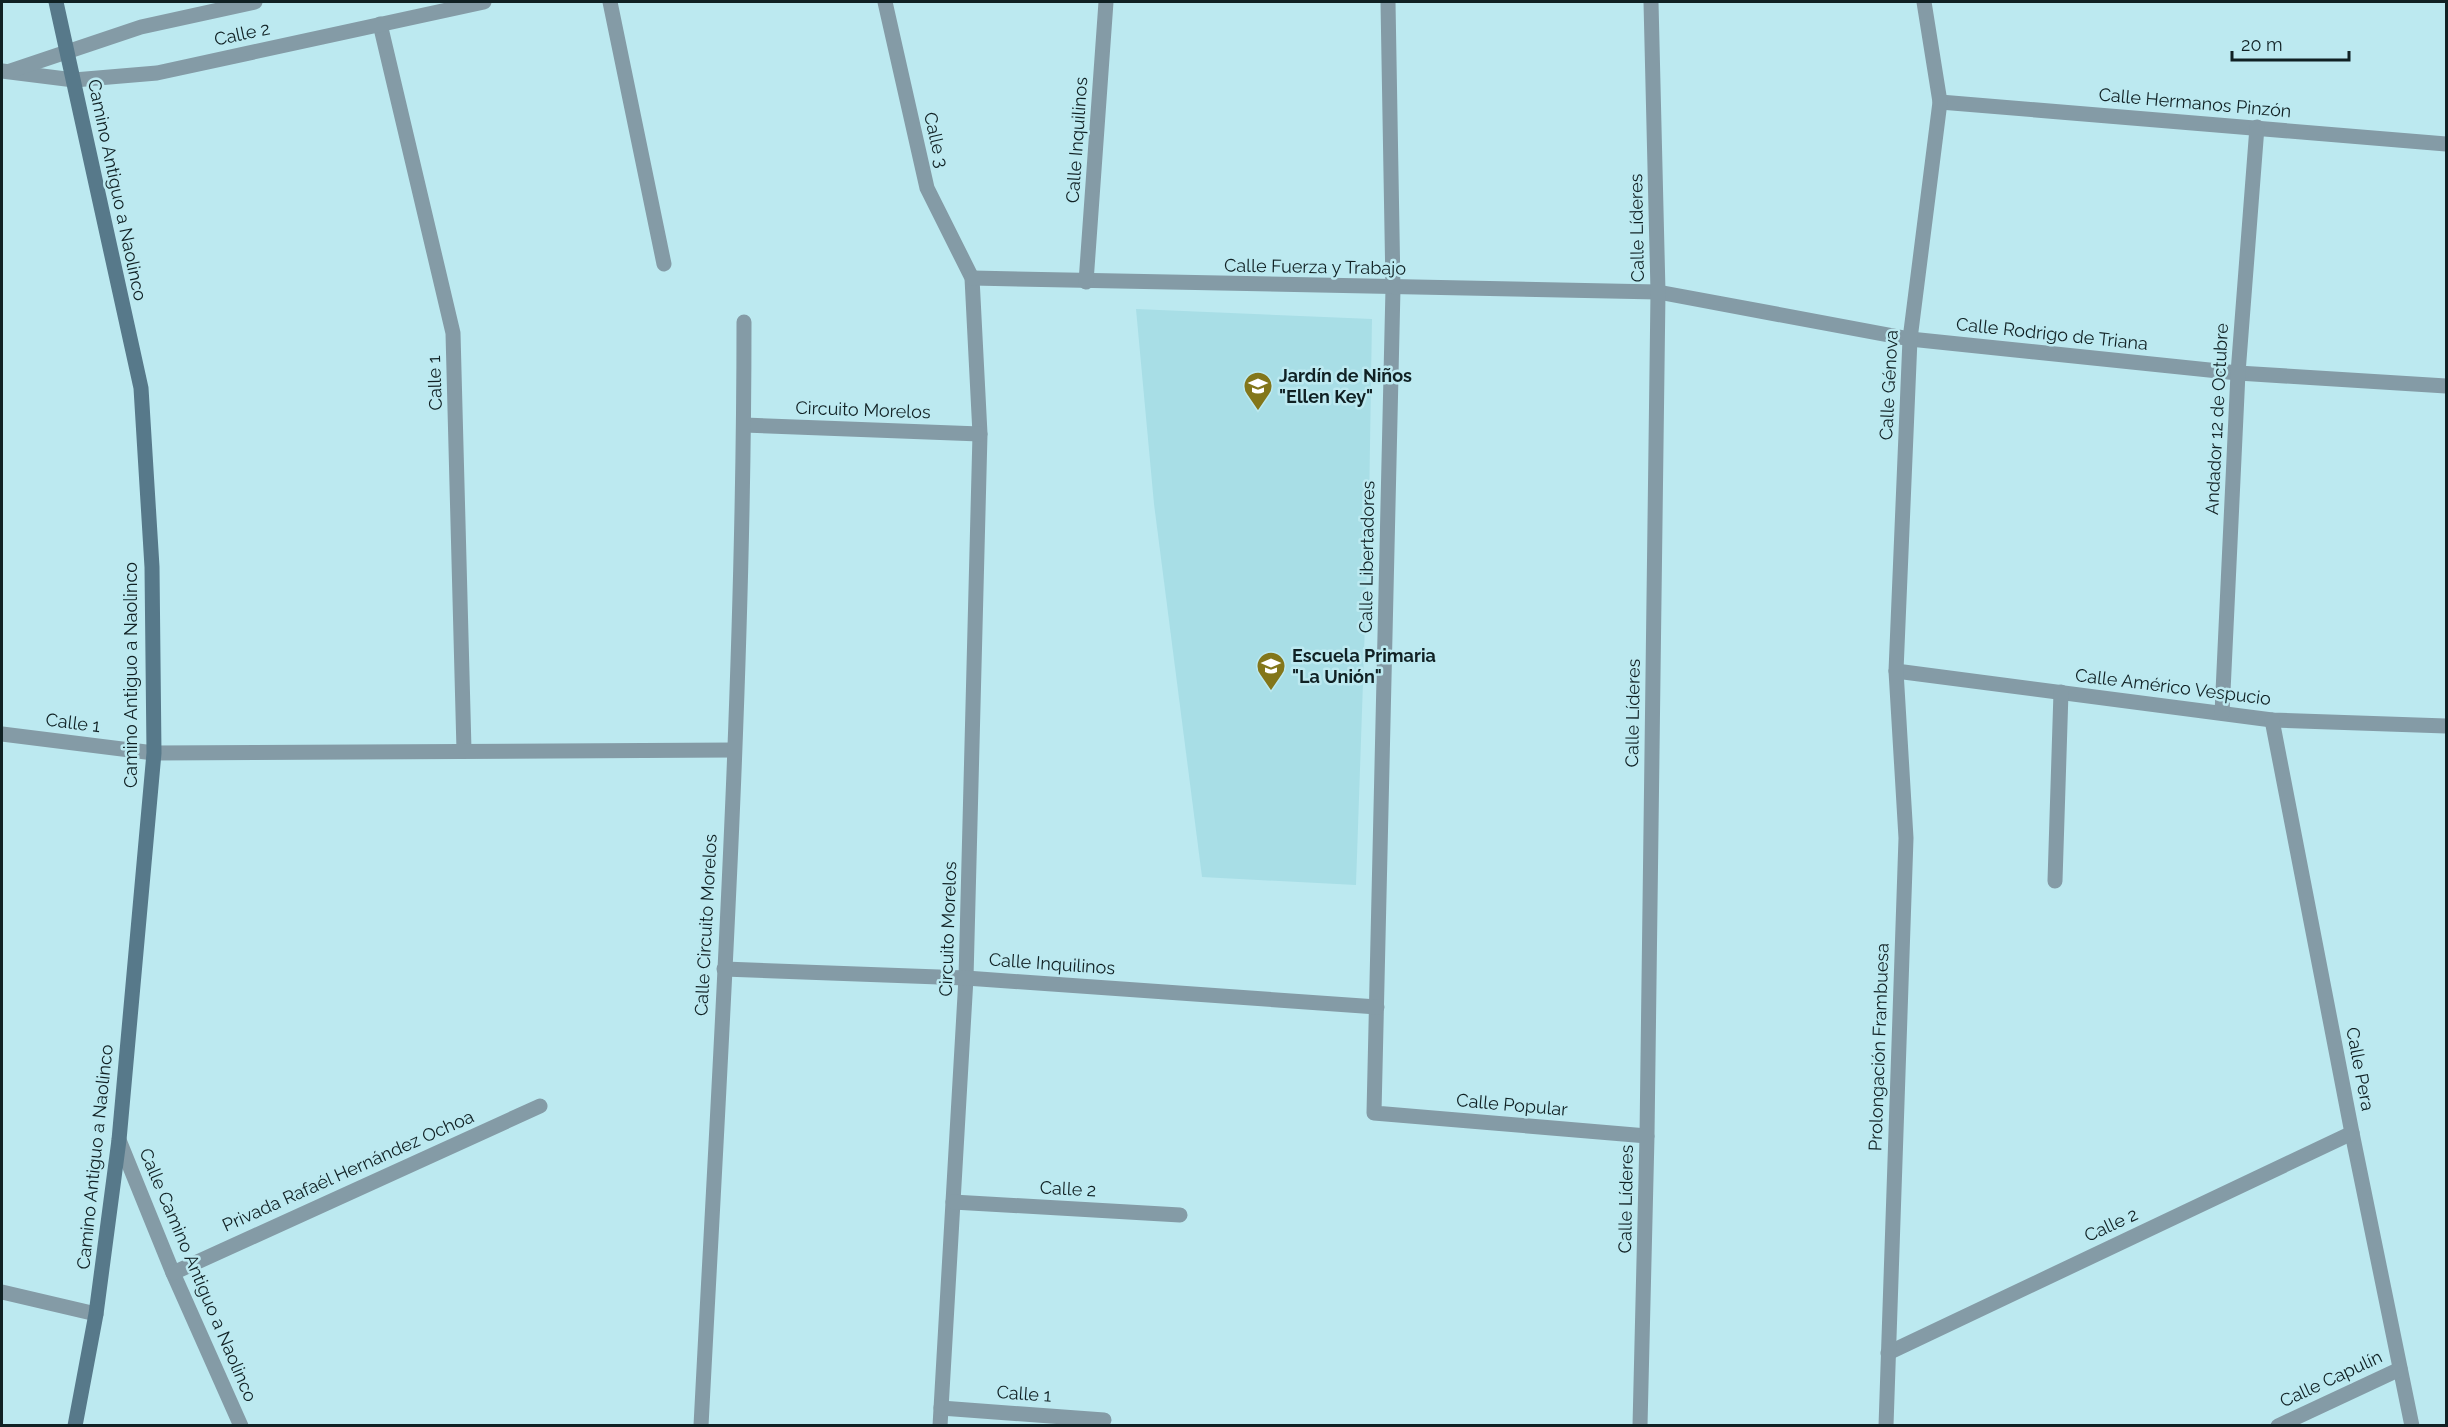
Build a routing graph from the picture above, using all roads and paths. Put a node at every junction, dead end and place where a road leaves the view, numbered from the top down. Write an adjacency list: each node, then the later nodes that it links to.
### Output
1 (56, 2): 11 (main road, Camino Antiguo a Naolinco)
2 (255, 2): 11 (street, Calle 2)
3 (484, 2): 10 (street, Calle 2)
4 (610, 2): 17 (street)
5 (885, 2): 18 (street, Calle 3)
6 (1106, 2): 19 (street, Calle Inquilinos)
7 (1388, 2): 20 (street, Calle Libertadores)
8 (1651, 2): 21 (street, Calle Líderes)
9 (1924, 2): 14 (street, Calle Génova)
10 (380, 24): 13 (street, Calle 2); 34 (street, Calle 1)
11 (66, 51): 12 (street, Calle 2); 13 (main road, Camino Antiguo a Naolinco)
12 (4, 72): 13 (street, Calle 2)
13 (74, 80): 36 (main road, Camino Antiguo a Naolinco)
14 (1940, 102): 15 (street, Calle Hermanos Pinzón); 23 (street, Calle Génova)
15 (2257, 127): 16 (street, Calle Hermanos Pinzón); 24 (street, Andador 12 de Octubre)
16 (2446, 144)
17 (664, 264)
18 (972, 278): 19 (street, Calle Fuerza y Trabajo); 27 (street, Circuito Morelos)
19 (1086, 282): 20 (street, Calle Fuerza y Trabajo)
20 (1393, 288): 21 (street, Calle Fuerza y Trabajo); 40 (street, Calle Libertadores)
21 (1658, 292): 23 (street, Calle Rodrigo de Triana); 44 (street, Calle Líderes)
22 (744, 322): 26 (street, Calle Circuito Morelos)
23 (1910, 339): 24 (street, Calle Rodrigo de Triana); 28 (street, Calle Génova)
24 (2238, 373): 25 (street, Calle Rodrigo de Triana); 30 (street, Andador 12 de Octubre)
25 (2446, 386)
26 (744, 426): 27 (street, Circuito Morelos); 35 (street, Calle Circuito Morelos)
27 (980, 434): 39 (street, Circuito Morelos)
28 (1896, 671): 29 (street, Calle Américo Vespucio); 51 (street, Prolongación Frambuesa)
29 (2061, 692): 30 (street, Calle Américo Vespucio); 37 (street)
30 (2222, 713): 31 (street, Calle Américo Vespucio)
31 (2272, 720): 32 (street, Calle Américo Vespucio); 43 (street, Calle Pera)
32 (2446, 726)
33 (2, 734): 36 (street, Calle 1)
34 (464, 750): 35 (street, Calle 1); 36 (street, Calle 1)
35 (734, 750): 38 (street, Calle Circuito Morelos)
36 (154, 753): 45 (main road, Camino Antiguo a Naolinco)
37 (2055, 881)
38 (724, 969): 39 (street, Calle Inquilinos); 57 (street, Calle Circuito Morelos)
39 (966, 978): 40 (street, Calle Inquilinos); 46 (street, Circuito Morelos)
40 (1377, 1006): 42 (street, Calle Libertadores)
41 (540, 1106): 48 (street, Privada Rafaél Hernández Ochoa)
42 (1374, 1113): 44 (street, Calle Popular)
43 (2352, 1133): 51 (street, Calle 2); 52 (street, Calle Pera)
44 (1647, 1136): 59 (street, Calle Líderes)
45 (119, 1140): 48 (street, Calle Camino Antiguo a Naolinco); 50 (main road, Camino Antiguo a Naolinco)
46 (953, 1202): 47 (street, Calle 2); 53 (street, Circuito Morelos)
47 (1180, 1215)
48 (172, 1273): 56 (street, Calle Camino Antiguo a Naolinco)
49 (2, 1292): 50 (street)
50 (96, 1314): 55 (main road, Camino Antiguo a Naolinco)
51 (1888, 1353): 60 (street, Prolongación Frambuesa)
52 (2400, 1368): 61 (street, Calle Capulín); 62 (street, Calle Pera)
53 (941, 1408): 54 (street, Calle 1); 58 (street, Circuito Morelos)
54 (1104, 1420)
55 (75, 1425)
56 (241, 1425)
57 (701, 1425)
58 (940, 1425)
59 (1640, 1425)
60 (1886, 1425)
61 (2278, 1425)
62 (2412, 1425)

